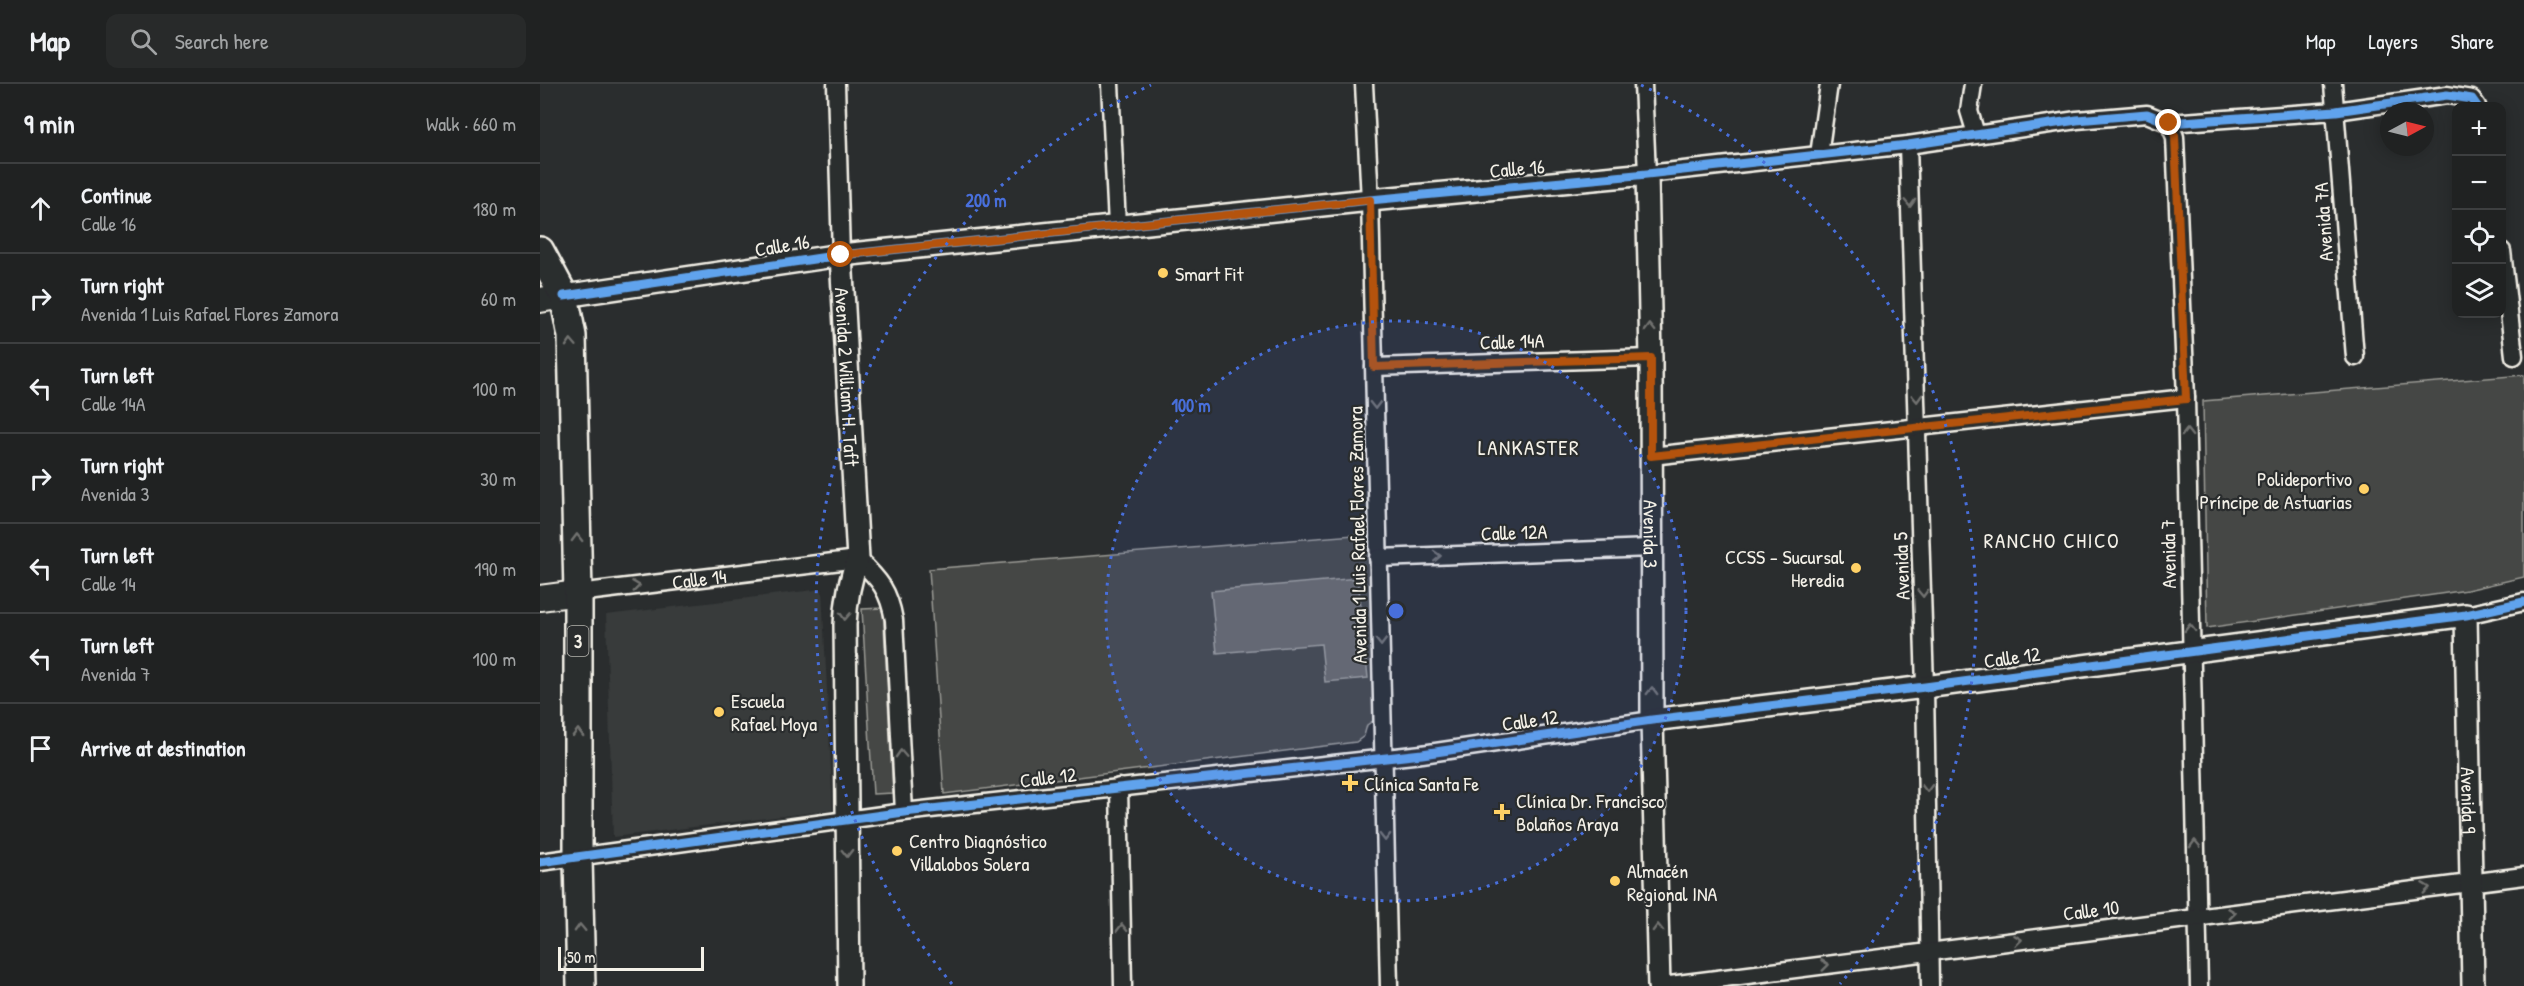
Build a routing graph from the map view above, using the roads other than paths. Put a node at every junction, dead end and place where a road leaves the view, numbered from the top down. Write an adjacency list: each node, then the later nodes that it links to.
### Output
1 (836, 84): 18 (street, Avenida 2 William H. Taft)
2 (1110, 84): 16 (street)
3 (1364, 84): 15 (street, Avenida 1 Luis Rafael Flores Zamora)
4 (1642, 84): 14 (street, Avenida 3)
5 (1828, 84): 13 (street)
6 (1973, 84): 11 (street)
7 (2333, 84): 9 (street, Avenida 7A)
8 (2471, 102): 9 (street, Calle 16)
9 (2336, 111): 10 (street, Calle 16); 22 (street, Avenida 7A)
10 (2169, 123): 11 (street, Calle 16); 25 (street, Avenida 7)
11 (1976, 134): 12 (street, Calle 16)
12 (1908, 145): 13 (street, Calle 16); 26 (street, Avenida 5, one-way to 26)
13 (1819, 155): 14 (street, Calle 16)
14 (1647, 174): 15 (street, Calle 16); 23 (street, Avenida 3, one-way to 14)
15 (1370, 200): 16 (street, Calle 16); 24 (street, Avenida 1 Luis Rafael Flores Zamora)
16 (1117, 225): 18 (street, Calle 16)
17 (540, 251): 20 (main road, 3)
18 (841, 255): 20 (street, Calle 16); 30 (street, Avenida 2 William H. Taft)
19 (2503, 264): 21 (street)
20 (552, 298): 31 (main road, 3, one-way to 20)
21 (2514, 356)
22 (2355, 357)
23 (1651, 358): 24 (street, Calle 14A); 27 (street, Avenida 3)
24 (1374, 367): 29 (street, Avenida 1 Luis Rafael Flores Zamora, one-way to 29)
25 (2186, 399): 26 (street); 35 (street, Avenida 7, one-way to 25)
26 (1918, 428): 27 (street); 36 (street, Avenida 5, one-way to 36)
27 (1651, 456): 28 (street, Avenida 3)
28 (1651, 548): 29 (street, Calle 12A, one-way to 28); 37 (street, Avenida 3, one-way to 28)
29 (1378, 558): 38 (street, Avenida 1 Luis Rafael Flores Zamora, one-way to 38)
30 (858, 559): 31 (street, Calle 14, one-way to 30); 40 (street, one-way to 30); 41 (street, Avenida 2 William H. Taft, one-way to 41)
31 (578, 593): 32 (main road, Calle 14); 42 (main road, 3, one-way to 31)
32 (540, 598)
33 (2524, 602): 34 (street, Calle 12)
34 (2466, 615): 35 (street, Calle 12); 45 (street, Avenida 9)
35 (2190, 652): 36 (street, Calle 12); 46 (street, Avenida 7, one-way to 35)
36 (1925, 687): 37 (street, Calle 12); 47 (street, Avenida 5, one-way to 47)
37 (1652, 720): 38 (street, Calle 12); 52 (street, Avenida 3, one-way to 37)
38 (1383, 757): 39 (street, Calle 12); 51 (street, Avenida 1 Luis Rafael Flores Zamora, one-way to 51)
39 (1119, 787): 40 (street, Calle 12); 50 (street, one-way to 39)
40 (904, 812): 41 (street, Calle 12)
41 (846, 819): 42 (street, Calle 12); 49 (street, Avenida 2 William H. Taft, one-way to 49)
42 (578, 858): 43 (street, Calle 12); 48 (main road, 3, one-way to 42)
43 (540, 862)
44 (2524, 876): 45 (street, Calle 10)
45 (2472, 882): 46 (street, Calle 10, one-way to 45); 55 (street, Avenida 9)
46 (2197, 918): 47 (street, Calle 10, one-way to 46); 54 (street, Avenida 7)
47 (1929, 951): 52 (street, Calle 10, one-way to 47); 53 (street, Avenida 5)
48 (581, 986)
49 (849, 986)
50 (1123, 986)
51 (1389, 986)
52 (1661, 986)
53 (1930, 986)
54 (2199, 986)
55 (2473, 986)

